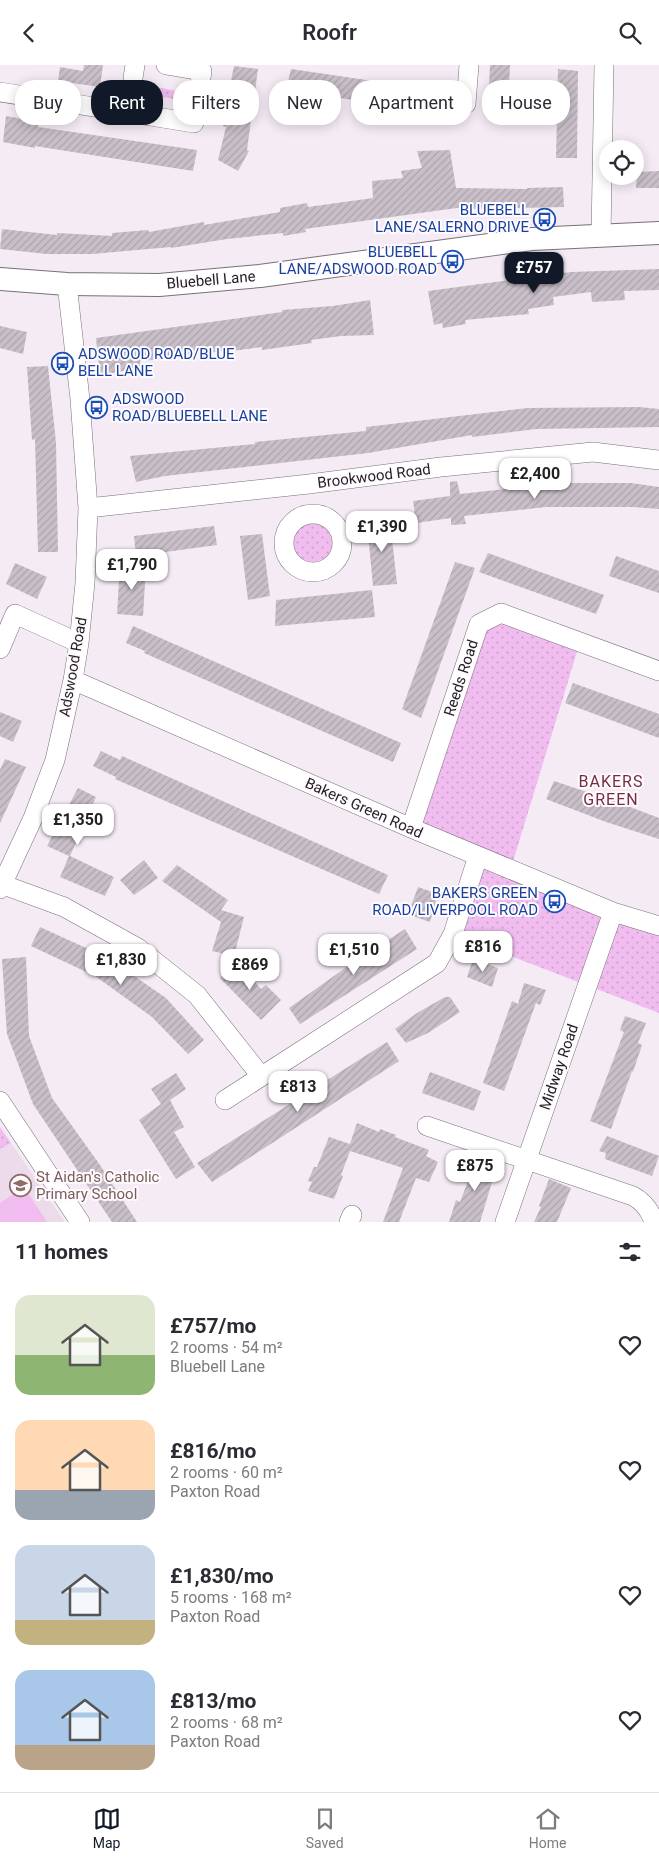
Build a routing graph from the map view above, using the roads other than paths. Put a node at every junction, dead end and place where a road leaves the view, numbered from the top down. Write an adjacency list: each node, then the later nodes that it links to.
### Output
1 (166, 65): 5 (street)
2 (469, 65): 4 (street)
3 (604, 65): 7 (street)
4 (468, 80)
5 (0, 92)
6 (659, 233): 7 (street, Bluebell Lane)
7 (601, 235): 9 (street, Bluebell Lane)
8 (0, 279): 9 (street, Bluebell Lane)
9 (67, 284): 12 (street, Adswood Road)
10 (659, 460): 11 (street, Brookwood Road)
11 (309, 484): 12 (street, Brookwood Road); 13 (street)
12 (88, 508): 14 (street, Adswood Road)
13 (314, 513)
14 (79, 643): 15 (street); 17 (street, Adswood Road)
15 (0, 649)
16 (659, 671): 18 (street, Reeds Road)
17 (73, 680): 18 (street, Bakers Green Road); 20 (street, Adswood Road)
18 (411, 829): 19 (street, Bakers Green Road)
19 (478, 856): 21 (street, Bakers Green Road); 23 (street)
20 (1, 887): 23 (street)
21 (613, 911): 22 (street, Bakers Green Road); 27 (street, Midway Road)
22 (659, 926)
23 (262, 1076): 24 (street)
24 (225, 1100)
25 (0, 1101): 28 (street)
26 (427, 1126): 27 (street)
27 (527, 1161): 29 (street, Midway Road); 30 (street)
28 (80, 1222)
29 (505, 1222)
30 (654, 1222)

